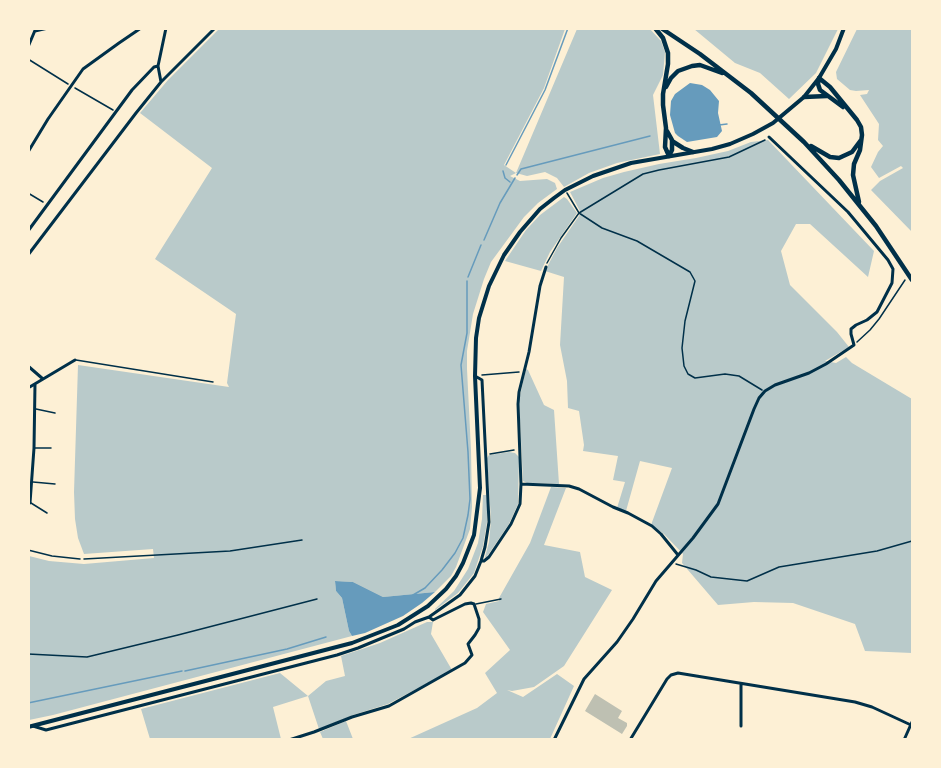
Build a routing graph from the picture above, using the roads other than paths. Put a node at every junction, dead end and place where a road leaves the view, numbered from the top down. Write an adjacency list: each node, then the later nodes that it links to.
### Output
1 (48, 28): 8 (street)
2 (141, 28): 23 (street)
3 (166, 28): 10 (street)
4 (215, 28): 13 (street)
5 (656, 28): 14 (highway)
6 (661, 28): 11 (highway)
7 (844, 28): 12 (main road)
8 (35, 30): 9 (street)
9 (28, 46)
10 (158, 66): 13 (street); 27 (street)
11 (729, 76): 14 (highway); 22 (highway)
12 (819, 78): 15 (highway); 16 (main road); 17 (highway)
13 (161, 82): 28 (street)
14 (664, 92): 18 (highway)
15 (827, 96): 16 (highway); 17 (highway)
16 (804, 97): 24 (main road)
17 (848, 110): 20 (highway)
18 (666, 128): 21 (highway); 25 (highway)
19 (770, 137): 48 (street)
20 (862, 138): 22 (highway); 26 (highway)
21 (672, 140): 24 (highway); 25 (highway)
22 (804, 142): 26 (highway)
23 (28, 152)
24 (693, 152): 25 (main road)
25 (669, 156): 33 (main road)
26 (860, 205): 30 (highway)
27 (28, 231)
28 (28, 255)
29 (546, 267): 44 (street)
30 (912, 280)
31 (75, 360): 34 (street); 35 (lane)
32 (28, 366): 34 (street)
33 (475, 376): 50 (street); 57 (main road)
34 (43, 379): 36 (street)
35 (213, 382)
36 (35, 384): 37 (street); 38 (street)
37 (28, 388)
38 (35, 409): 39 (lane); 40 (street)
39 (55, 413)
40 (34, 448): 41 (lane); 42 (street)
41 (51, 448)
42 (32, 482): 43 (lane); 45 (street)
43 (55, 484)
44 (521, 484): 48 (street); 50 (street)
45 (29, 502): 46 (lane)
46 (47, 513)
47 (28, 550): 49 (lane)
48 (678, 555): 59 (street)
49 (80, 559)
50 (481, 561): 53 (street)
51 (501, 599): 52 (lane)
52 (474, 604): 53 (street); 58 (street)
53 (429, 616): 57 (street)
54 (741, 684): 55 (street); 56 (street); 60 (street)
55 (912, 724): 61 (street)
56 (741, 726)
57 (31, 727)
58 (289, 740)
59 (554, 740)
60 (630, 740)
61 (903, 740)

